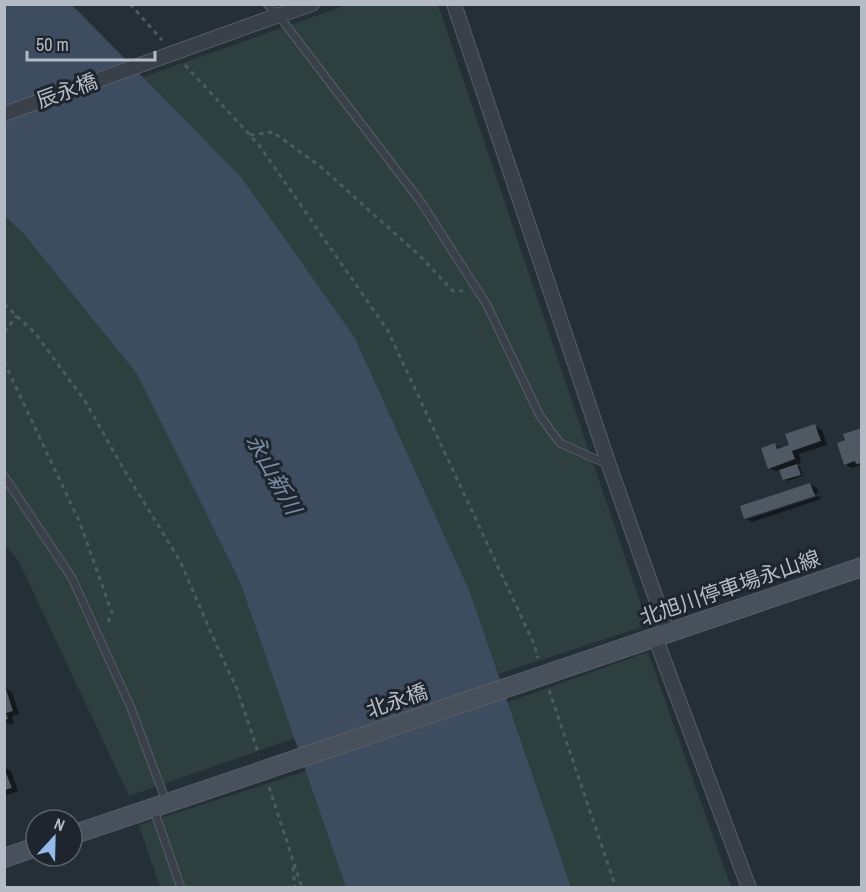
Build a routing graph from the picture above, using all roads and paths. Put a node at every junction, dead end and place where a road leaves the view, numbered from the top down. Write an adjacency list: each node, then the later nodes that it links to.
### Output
1 (130, 4): 6 (path)
2 (267, 4): 5 (lane)
3 (312, 4): 5 (street, 辰永橋)
4 (454, 4): 15 (street)
5 (272, 18): 8 (street, 辰永橋, bridge); 10 (lane)
6 (162, 39)
7 (186, 66): 9 (path)
8 (4, 114)
9 (250, 135): 10 (path); 21 (path)
10 (479, 292): 15 (lane)
11 (4, 304): 12 (path)
12 (17, 316): 13 (path); 23 (path)
13 (4, 332)
14 (4, 362): 19 (path)
15 (609, 465): 18 (street)
16 (4, 477): 19 (lane)
17 (861, 567): 18 (main road, 北旭川停車場永山線)
18 (662, 635): 20 (main road, 北旭川停車場永山線); 34 (street)
19 (100, 640): 25 (lane)
20 (612, 652): 25 (main road, 北永橋, bridge)
21 (541, 666)
22 (548, 688): 33 (path)
23 (259, 757)
24 (267, 780): 29 (path)
25 (160, 805): 26 (main road); 30 (lane)
26 (84, 831)
27 (24, 852): 28 (main road)
28 (4, 858)
29 (292, 859): 31 (path); 32 (path)
30 (181, 888)
31 (295, 888)
32 (302, 888)
33 (616, 888)
34 (749, 888)

